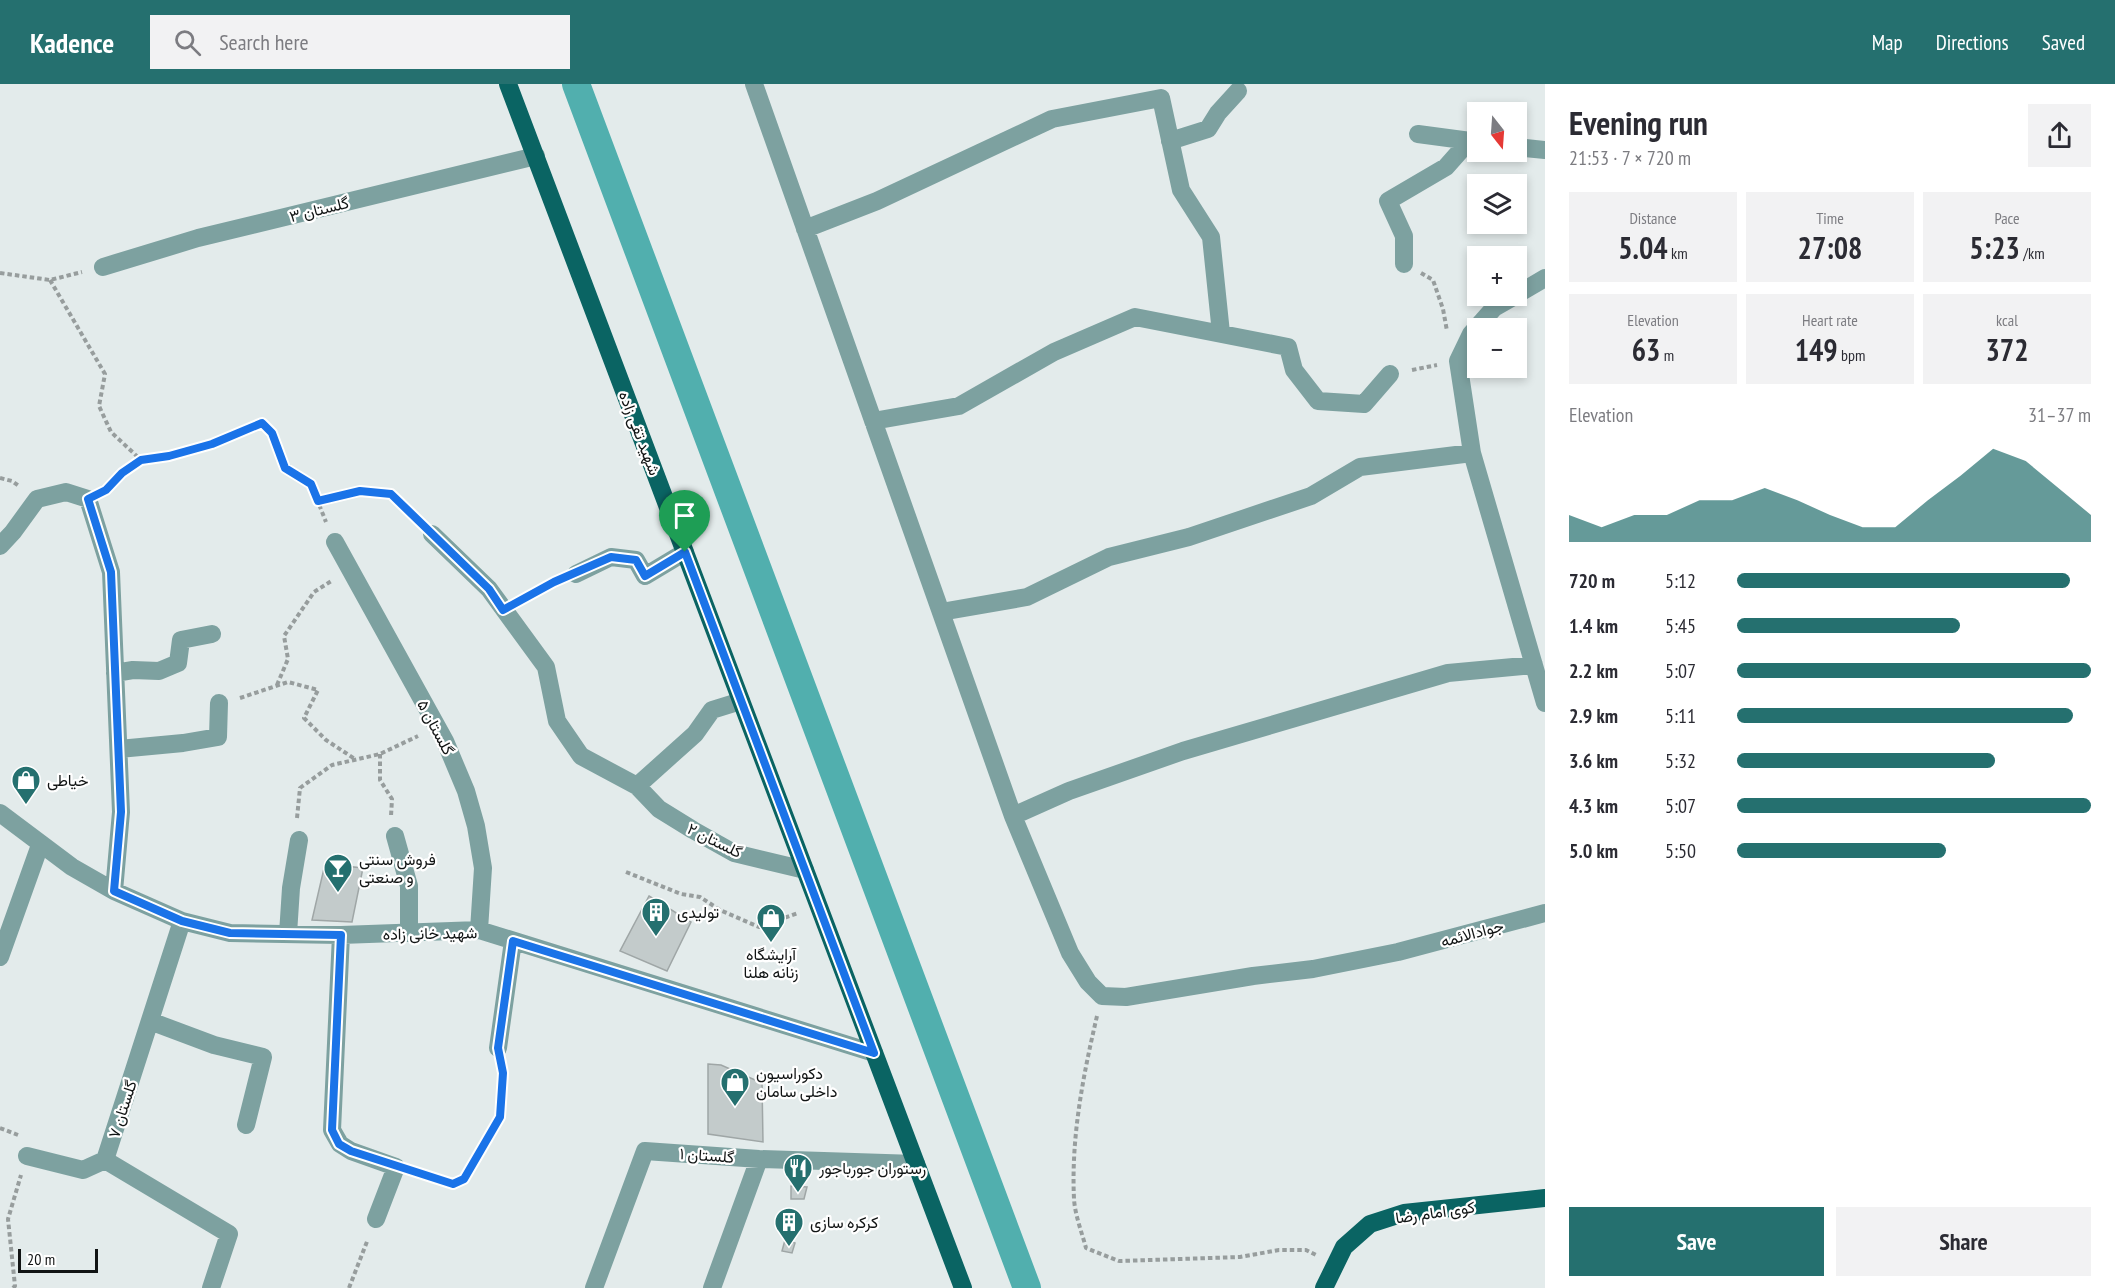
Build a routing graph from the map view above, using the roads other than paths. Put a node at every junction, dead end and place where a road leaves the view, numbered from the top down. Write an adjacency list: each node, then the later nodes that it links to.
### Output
1 (508, 84): 10 (main road, شهید تقی زاده)
2 (754, 84): 11 (street)
3 (1238, 91): 6 (street)
4 (1418, 134): 5 (street)
5 (1467, 140)
6 (1170, 141): 11 (street); 17 (street)
7 (1467, 147): 12 (street)
8 (1527, 148): 9 (street)
9 (1545, 150)
10 (536, 156): 13 (street, گلستان ۳); 24 (main road, شهید تقی زاده)
11 (805, 229): 19 (street)
12 (1404, 264)
13 (103, 267)
14 (1545, 278): 15 (street)
15 (1527, 289)
16 (1497, 306): 20 (street)
17 (1221, 333): 18 (street); 19 (street)
18 (1390, 374)
19 (873, 421): 26 (street)
20 (1472, 453): 26 (street); 28 (street)
21 (432, 534): 34 (street, گلستان ۲)
22 (335, 542): 44 (street, گلستان ۵)
23 (0, 546): 29 (street)
24 (685, 552): 25 (street); 30 (main road, شهید تقی زاده)
25 (576, 573)
26 (941, 612): 36 (street)
27 (213, 634): 29 (street)
28 (1534, 665): 32 (street); 36 (street)
29 (116, 673): 33 (street)
30 (741, 701): 34 (street); 40 (main road, شهید تقی زاده)
31 (219, 703): 33 (street)
32 (1545, 703)
33 (119, 749): 41 (street)
34 (637, 786): 40 (street, گلستان ۲)
35 (0, 813): 39 (street, شهید خانی زاده)
36 (1013, 816): 42 (street, جوادالائمه)
37 (395, 836): 45 (street)
38 (299, 840): 46 (street)
39 (40, 845): 41 (street, شهید خانی زاده); 49 (street)
40 (805, 870): 52 (main road, شهید تقی زاده)
41 (114, 891): 43 (street, شهید خانی زاده)
42 (1545, 913)
43 (182, 921): 46 (street, شهید خانی زاده); 50 (street, گلستان ٧)
44 (480, 930): 45 (street, شهید خانی زاده); 48 (street, شهید خانی زاده)
45 (409, 933): 47 (street, شهید خانی زاده)
46 (288, 934): 47 (street, شهید خانی زاده)
47 (341, 935): 59 (street)
48 (513, 941): 51 (street); 52 (street, شهید خانی زاده)
49 (0, 957)
50 (150, 1021): 53 (street); 56 (street, گلستان ٧)
51 (498, 1048)
52 (874, 1053): 57 (main road, شهید تقی زاده)
53 (246, 1125)
54 (27, 1156): 56 (street)
55 (759, 1159): 57 (street, گلستان ۱); 61 (street, گلستان ۱); 62 (street)
56 (105, 1160): 60 (street, گلستان ٧)
57 (916, 1164): 63 (main road, شهید تقی زاده)
58 (1545, 1198): 64 (main road, کوی امام رضا)
59 (376, 1219)
60 (211, 1288)
61 (594, 1288)
62 (712, 1288)
63 (963, 1288)
64 (1324, 1288)

